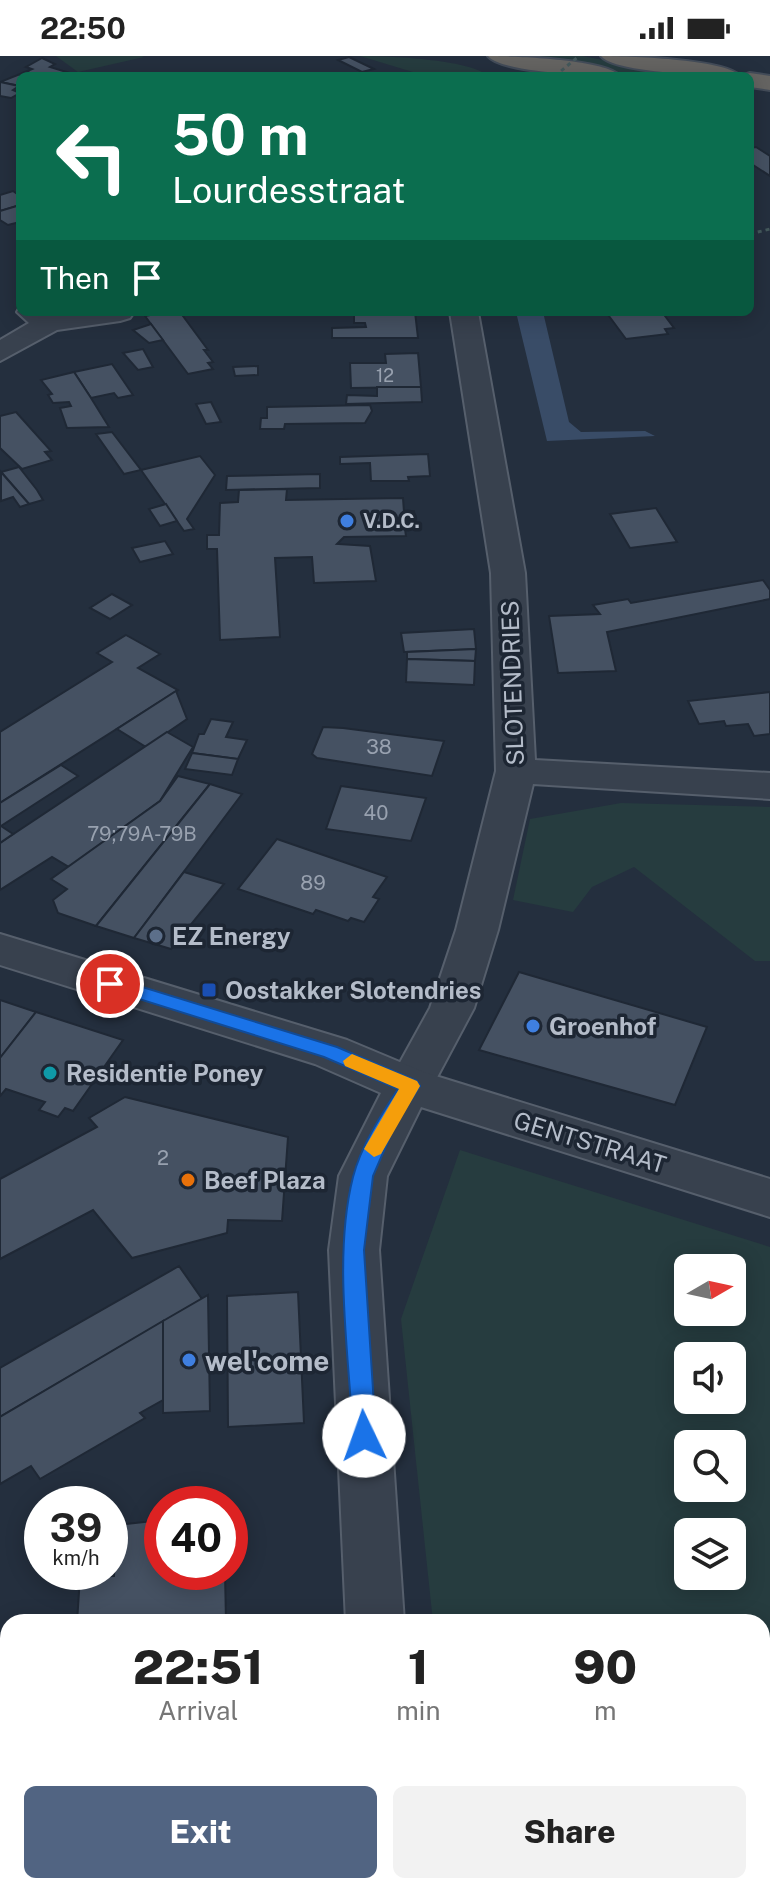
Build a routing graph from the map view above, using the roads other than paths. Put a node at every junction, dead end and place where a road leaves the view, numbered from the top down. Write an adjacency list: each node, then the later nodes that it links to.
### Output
1 (499, 56): 3 (highway)
2 (612, 56): 4 (highway)
3 (586, 72)
4 (705, 72)
5 (30, 316): 7 (street)
6 (465, 316): 8 (street, SLOTENDRIES)
7 (0, 352)
8 (516, 771): 9 (street); 11 (street, SLOTENDRIES)
9 (770, 786)
10 (0, 949): 11 (street, GENTSTRAAT)
11 (410, 1086): 12 (street, GENTSTRAAT); 13 (street, SLOTENDRIES)
12 (770, 1198)
13 (375, 1614)

